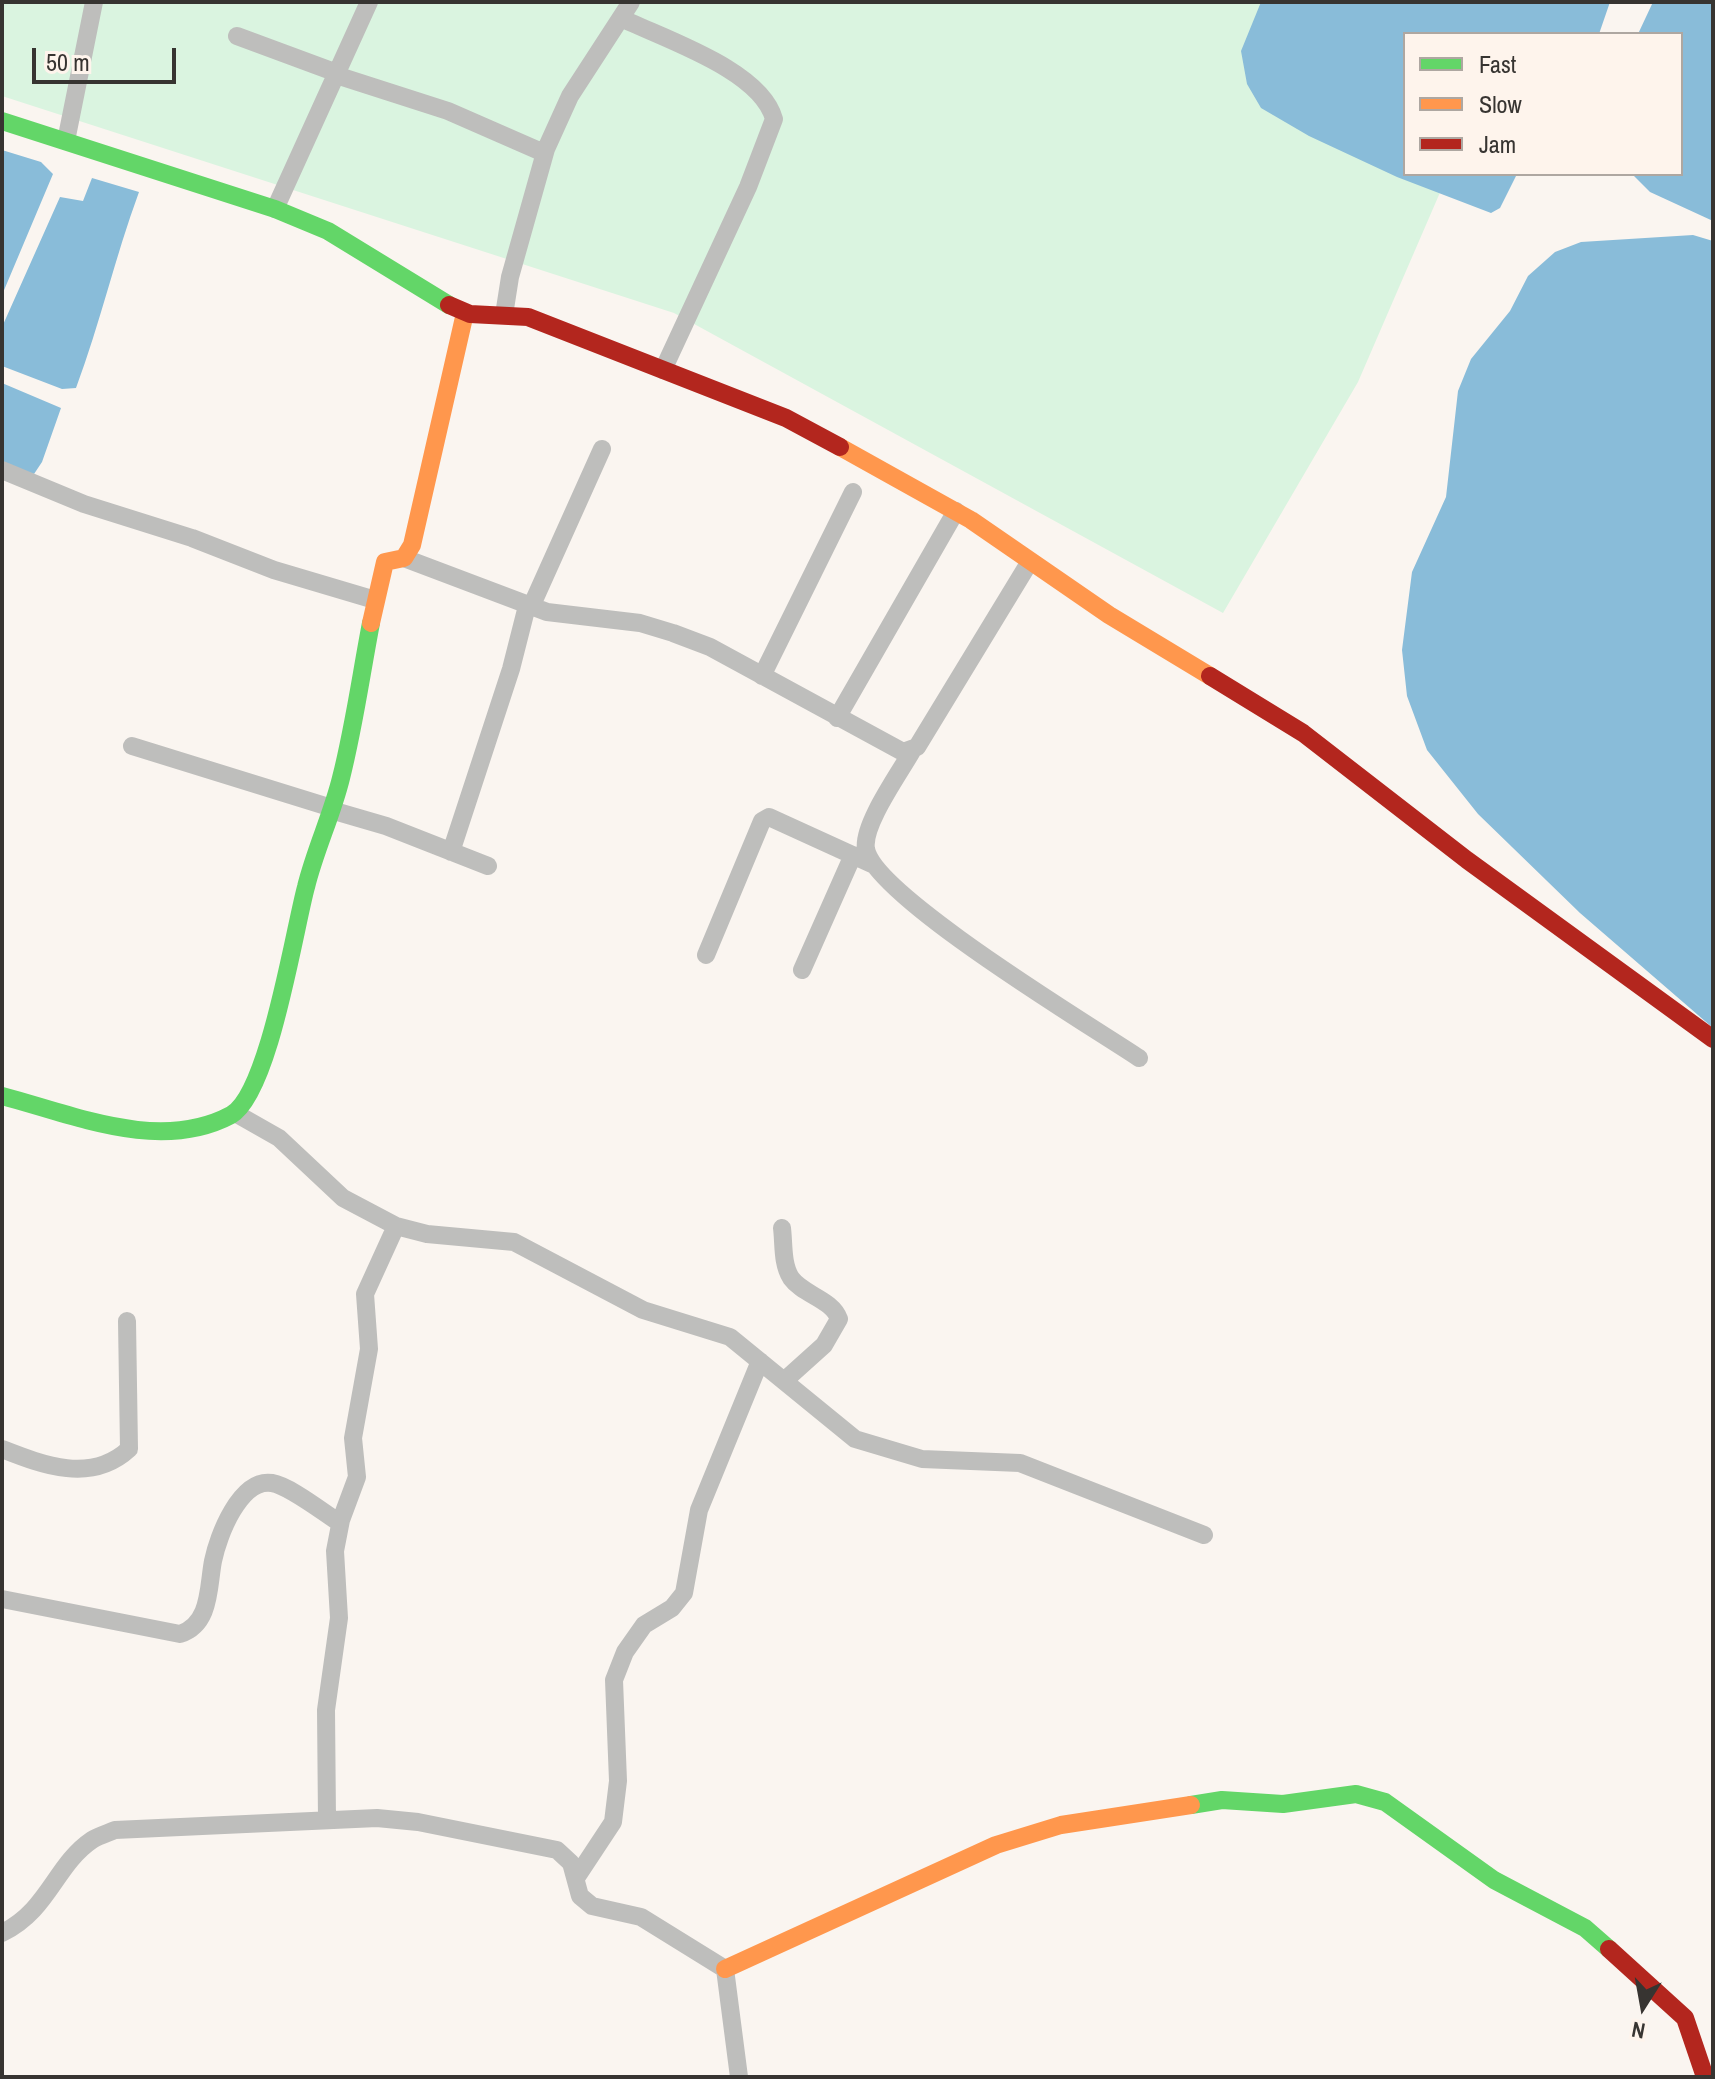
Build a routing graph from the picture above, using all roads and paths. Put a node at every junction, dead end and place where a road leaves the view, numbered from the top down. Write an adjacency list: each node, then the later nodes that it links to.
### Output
1 (94, 2): 7 (street)
2 (369, 2): 5 (street)
3 (626, 10): 8 (street); 12 (street)
4 (237, 36): 5 (street)
5 (336, 74): 8 (street); 9 (street)
6 (2, 121): 7 (street)
7 (66, 141): 9 (street)
8 (544, 153): 11 (street)
9 (275, 209): 10 (street)
10 (465, 313): 11 (street); 17 (street)
11 (504, 315): 12 (street)
12 (663, 370): 16 (street)
13 (602, 449): 20 (street)
14 (2, 470): 19 (street)
15 (853, 492): 21 (street)
16 (956, 511): 18 (street); 22 (street)
17 (396, 560): 19 (street); 20 (street)
18 (1029, 563): 24 (street); 32 (street)
19 (375, 600): 25 (street)
20 (529, 607): 21 (street); 26 (street)
21 (762, 676): 22 (street)
22 (837, 718): 24 (street)
23 (132, 746): 25 (street)
24 (912, 751): 28 (street)
25 (339, 811): 26 (street); 35 (street)
26 (451, 852): 29 (street)
27 (853, 855): 28 (street); 30 (street); 31 (street)
28 (872, 864): 33 (street)
29 (488, 866)
30 (706, 955)
31 (802, 970)
32 (1713, 1039)
33 (1139, 1058)
34 (2, 1096): 35 (street)
35 (235, 1113): 36 (street)
36 (396, 1226): 39 (street); 42 (street)
37 (782, 1228): 40 (street)
38 (127, 1321): 41 (street)
39 (760, 1361): 40 (street); 46 (street)
40 (784, 1381): 43 (street)
41 (2, 1449)
42 (340, 1523): 44 (street); 45 (street)
43 (1204, 1535)
44 (2, 1599)
45 (327, 1820): 46 (street); 47 (street)
46 (576, 1878): 48 (street)
47 (2, 1933)
48 (725, 1969): 49 (street); 50 (street)
49 (739, 2077)
50 (1705, 2077)

